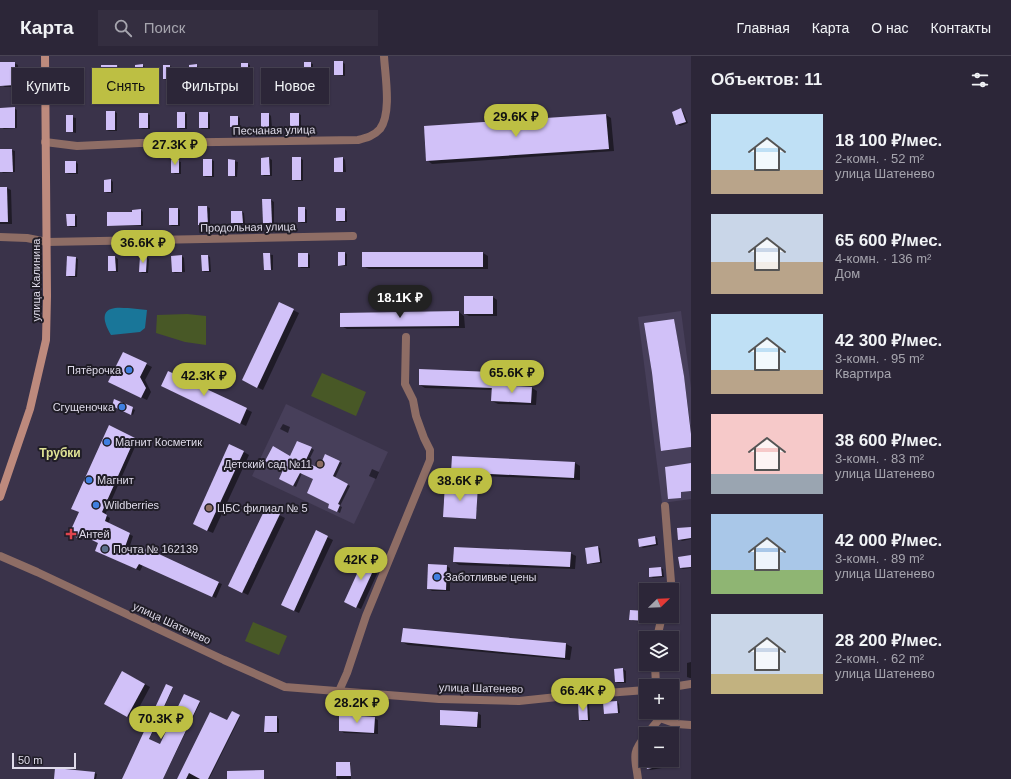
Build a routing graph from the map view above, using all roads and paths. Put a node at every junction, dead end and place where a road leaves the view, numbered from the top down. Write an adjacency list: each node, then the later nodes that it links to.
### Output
1 (45, 56): 3 (main road, улица Калинина)
2 (384, 56): 3 (street, Песчаная улица)
3 (45, 142): 6 (main road, улица Калинина)
4 (354, 236): 6 (street, Продольная улица)
5 (0, 237): 6 (street, Продольная улица)
6 (47, 242): 8 (main road, улица Калинина)
7 (406, 337): 14 (street)
8 (0, 497)
9 (665, 506): 11 (street)
10 (0, 556): 14 (street, улица Шатенево)
11 (671, 583)
12 (691, 684): 13 (street)
13 (679, 686)
14 (339, 691): 15 (street, улица Шатенево)
15 (639, 691)
16 (668, 719): 17 (street)
17 (691, 725)
18 (639, 746): 19 (street)
19 (638, 779)

